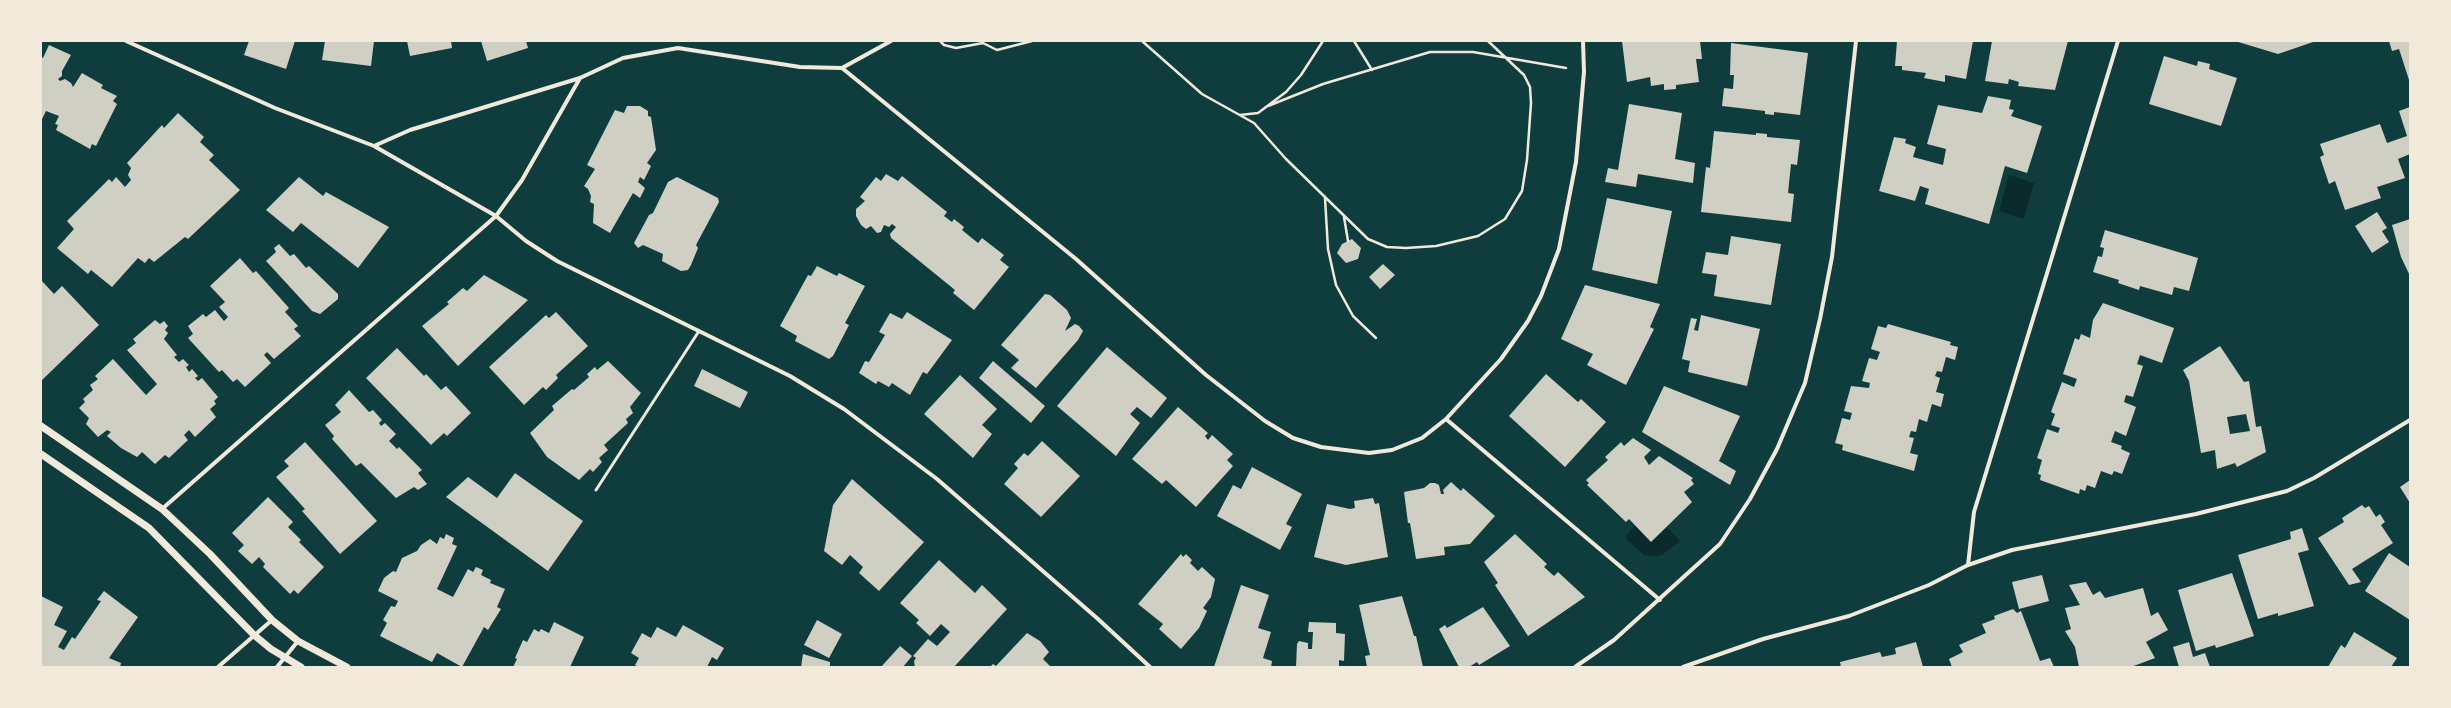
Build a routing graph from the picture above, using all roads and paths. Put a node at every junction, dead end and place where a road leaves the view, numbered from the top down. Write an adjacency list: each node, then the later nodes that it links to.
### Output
1 (126, 41): 19 (street)
2 (891, 41): 14 (street)
3 (940, 41): 4 (path)
4 (1032, 41)
5 (1142, 41): 18 (path)
6 (1324, 41): 17 (path)
7 (1354, 41): 15 (path)
8 (1488, 41): 12 (path)
9 (1583, 41): 26 (street)
10 (1856, 41): 33 (street)
11 (2118, 41): 32 (street)
12 (1507, 58): 13 (path); 15 (path); 22 (path)
13 (1549, 65)
14 (842, 68): 16 (street); 26 (street)
15 (1372, 70): 17 (path)
16 (580, 78): 19 (street); 21 (street)
17 (1268, 106): 18 (path)
18 (1240, 115): 20 (path)
19 (374, 146): 21 (street)
20 (1325, 198): 22 (path); 25 (path)
21 (496, 216): 24 (street); 31 (street)
22 (1344, 217): 23 (path)
23 (1348, 241)
24 (699, 331): 30 (lane); 42 (street)
25 (1376, 338)
26 (1446, 419): 33 (street)
27 (2410, 420): 32 (street)
28 (41, 426): 31 (street)
29 (41, 454): 35 (street)
30 (596, 490)
31 (162, 509): 34 (street)
32 (1968, 565): 44 (street)
33 (1660, 600): 43 (street)
34 (272, 620): 35 (street); 36 (street)
35 (254, 635): 37 (street); 38 (street)
36 (298, 641): 37 (street); 41 (street)
37 (284, 658): 39 (street); 40 (street)
38 (218, 667)
39 (277, 667)
40 (301, 667)
41 (347, 667)
42 (1150, 667)
43 (1575, 667)
44 (1683, 667)

